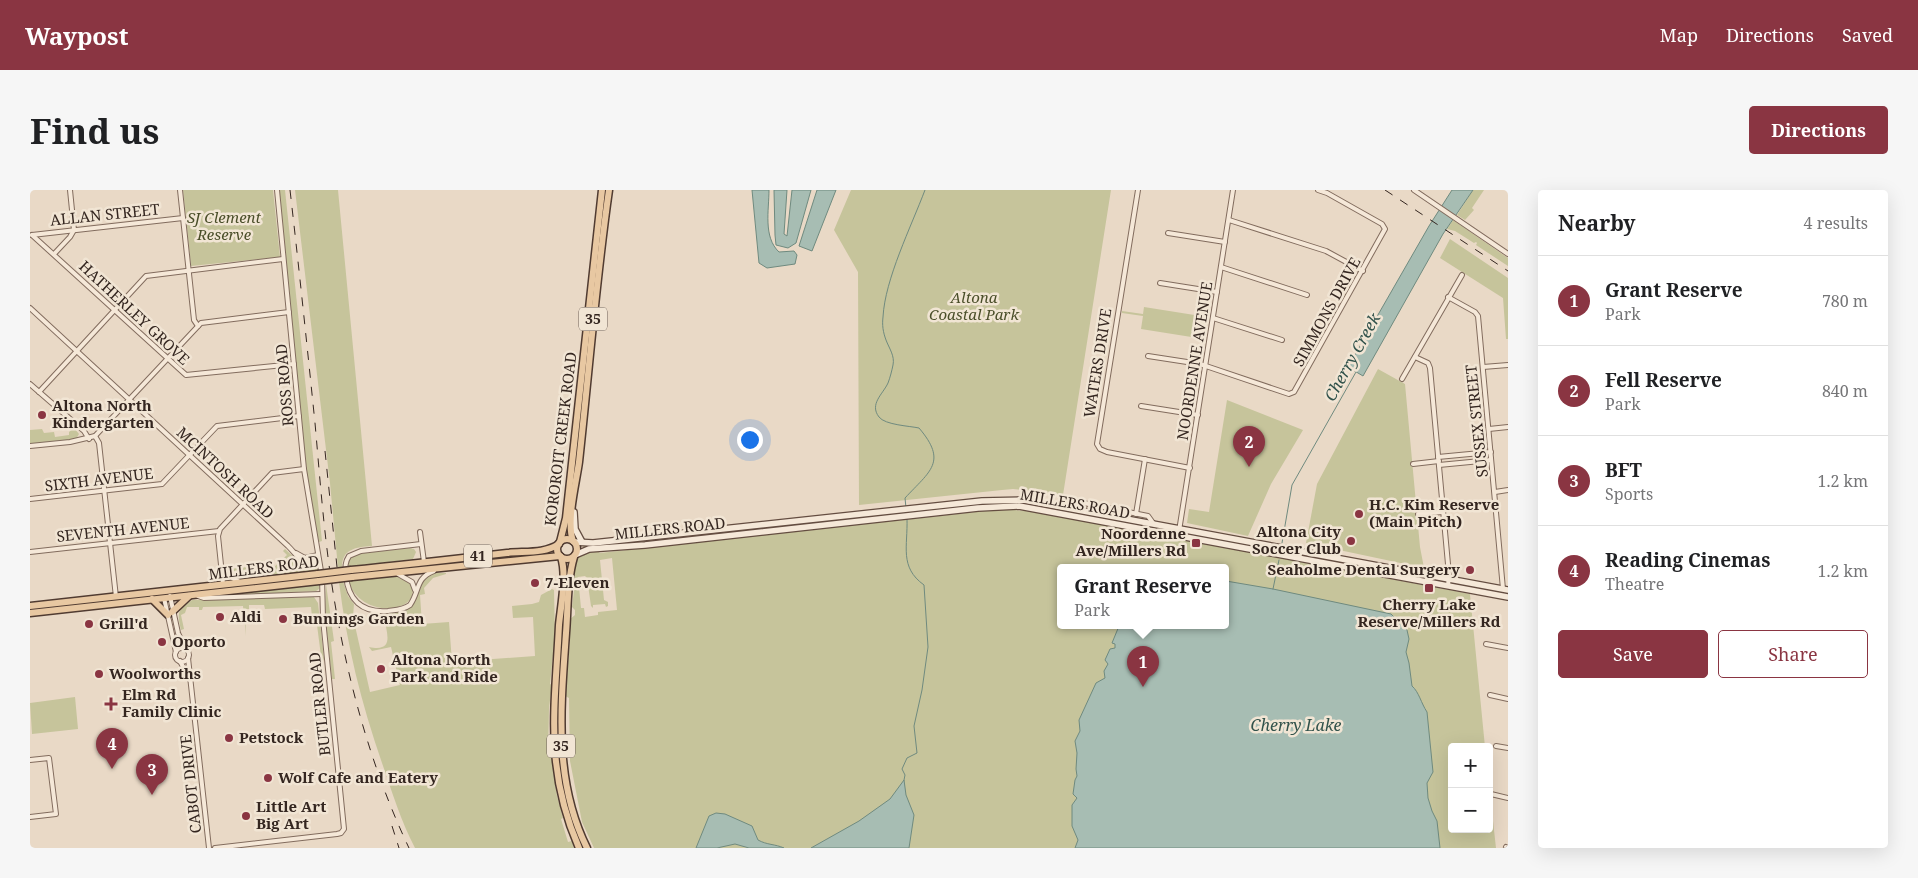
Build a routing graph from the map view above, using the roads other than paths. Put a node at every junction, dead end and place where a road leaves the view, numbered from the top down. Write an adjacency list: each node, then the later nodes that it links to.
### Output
1 (70, 190): 12 (street)
2 (180, 190): 10 (street)
3 (277, 190): 18 (street, ROSS ROAD)
4 (602, 190): 43 (main road, KOROROIT CREEK ROAD / 35)
5 (609, 190): 43 (main road, KOROROIT CREEK ROAD / 35)
6 (1138, 190): 56 (street, WATERS DRIVE)
7 (1233, 190): 11 (street, NOORDENNE AVENUE)
8 (1318, 190): 21 (street, SIMMONS DRIVE)
9 (1414, 190): 17 (street)
10 (183, 218): 12 (street, ALLAN STREET); 20 (street)
11 (1228, 220): 15 (street, NOORDENNE AVENUE); 21 (street)
12 (74, 230): 14 (street, ALLAN STREET); 16 (street)
13 (1168, 233): 15 (street)
14 (31, 235): 16 (street, HATHERLEY GROVE)
15 (1225, 242): 19 (street, NOORDENNE AVENUE)
16 (54, 254): 28 (street, HATHERLEY GROVE)
17 (1508, 254)
18 (283, 259): 20 (street); 29 (street, ROSS ROAD)
19 (1221, 267): 24 (street, NOORDENNE AVENUE); 25 (street)
20 (189, 270): 28 (street); 31 (street)
21 (1363, 271): 39 (street, SIMMONS DRIVE)
22 (1462, 274): 26 (street)
23 (1160, 284): 24 (street)
24 (1217, 292): 30 (street, NOORDENNE AVENUE)
25 (1307, 295)
26 (1448, 297): 35 (street); 40 (street, SUSSEX STREET)
27 (30, 308): 33 (street, MCINTOSH ROAD)
28 (114, 310): 33 (street); 36 (street, HATHERLEY GROVE)
29 (289, 312): 31 (street); 37 (street, ROSS ROAD)
30 (1213, 318): 32 (street); 39 (street, NOORDENNE AVENUE)
31 (198, 326): 36 (street)
32 (1282, 340)
33 (76, 351): 44 (street); 45 (street, MCINTOSH ROAD)
34 (1148, 356): 39 (street)
35 (1415, 357): 41 (street); 58 (street)
36 (167, 359): 37 (street, HATHERLEY GROVE); 45 (street)
37 (294, 364): 48 (street, ROSS ROAD)
38 (1508, 365): 40 (street)
39 (1205, 366): 47 (street, NOORDENNE AVENUE)
40 (1483, 367): 50 (street, SUSSEX STREET)
41 (1402, 379)
42 (30, 384): 44 (street)
43 (583, 391): 62 (main road, KOROROIT CREEK ROAD / 35); 63 (main road, KOROROIT CREEK ROAD / 35)
44 (38, 392): 52 (street)
45 (129, 400): 51 (street); 55 (street, MCINTOSH ROAD)
46 (1141, 406): 47 (street)
47 (1198, 414): 61 (street, NOORDENNE AVENUE)
48 (299, 416): 55 (street, SIXTH AVENUE); 60 (street, ROSS ROAD)
49 (1508, 427): 50 (street)
50 (1489, 429): 54 (street, SUSSEX STREET)
51 (95, 436): 52 (street); 65 (street)
52 (89, 439): 53 (street)
53 (30, 446)
54 (1491, 452): 57 (street, SUSSEX STREET); 58 (street)
55 (189, 455): 65 (street, SIXTH AVENUE); 68 (street, MCINTOSH ROAD)
56 (1145, 459): 61 (street, WATERS DRIVE); 72 (street)
57 (1491, 460): 58 (street); 66 (street, SUSSEX STREET)
58 (1439, 461): 59 (street); 71 (street)
59 (1413, 464)
60 (304, 468): 68 (street); 87 (street, ROSS ROAD)
61 (1190, 468): 76 (street, NOORDENNE AVENUE)
62 (576, 486): 63 (main road); 69 (main road, KOROROIT CREEK ROAD / 35)
63 (569, 490): 83 (main road, KOROROIT CREEK ROAD / 35)
64 (1508, 490): 66 (street)
65 (104, 491): 67 (street, SIXTH AVENUE); 82 (street)
66 (1495, 492): 102 (street, SUSSEX STREET)
67 (30, 499)
68 (242, 505): 77 (street); 86 (street, MCINTOSH ROAD)
69 (573, 505): 80 (main road, KOROROIT CREEK ROAD / 35); 81 (main road)
70 (1069, 508): 72 (street); 74 (main road); 75 (main road, MILLERS ROAD); 81 (main road, MILLERS ROAD)
71 (1443, 512): 73 (street); 97 (street)
72 (1136, 514): 75 (street)
73 (1418, 514)
74 (1068, 515): 79 (main road, MILLERS ROAD); 89 (main road, MILLERS ROAD)
75 (1153, 523): 76 (main road, MILLERS ROAD)
76 (1180, 528): 79 (street, NOORDENNE AVENUE); 97 (main road, MILLERS ROAD)
77 (219, 531): 82 (street, SEVENTH AVENUE); 91 (street)
78 (420, 532): 84 (street)
79 (1178, 536): 100 (main road, MILLERS ROAD)
80 (574, 542): 81 (main road, MILLERS ROAD); 83 (main road); 89 (main road, 35)
81 (582, 542)
82 (110, 543): 85 (street, SEVENTH AVENUE); 107 (street)
83 (559, 543): 88 (main road, 35); 92 (main road, MILLERS ROAD / 41)
84 (421, 544): 92 (street); 103 (street)
85 (30, 552)
86 (294, 552): 87 (street); 90 (street, MCINTOSH ROAD)
87 (318, 555): 90 (street, ROSS ROAD)
88 (561, 556): 89 (main road); 93 (main road, MILLERS ROAD / 41); 130 (main road, 35)
89 (575, 556): 131 (main road, 35)
90 (319, 560): 96 (street, ROSS ROAD)
91 (221, 561): 98 (street); 99 (street)
92 (424, 562): 95 (main road, MILLERS ROAD / 41)
93 (442, 568): 94 (main road, MILLERS ROAD / 41); 103 (street)
94 (394, 572): 95 (main road, MILLERS ROAD / 41); 103 (street)
95 (352, 574): 96 (main road, MILLERS ROAD / 41, bridge)
96 (320, 577): 98 (main road, MILLERS ROAD / 41); 101 (main road, MILLERS ROAD / 41); 104 (street, BUTLER ROAD)
97 (1449, 579): 100 (street); 102 (main road, MILLERS ROAD)
98 (242, 582): 99 (main road, MILLERS ROAD / 41)
99 (223, 585): 101 (street); 105 (main road, MILLERS ROAD / 41)
100 (1448, 586): 108 (main road, MILLERS ROAD)
101 (234, 590): 106 (main road, MILLERS ROAD / 41)
102 (1505, 590)
103 (416, 592)
104 (321, 594): 106 (street, MILLERS ROAD); 129 (street, BUTLER ROAD)
105 (167, 595): 106 (main road, MILLERS ROAD / 41); 107 (main road, MILLERS ROAD / 41); 109 (main road, MILLERS ROAD / 41); 112 (street)
106 (191, 596): 112 (main road)
107 (116, 597): 110 (main road, MILLERS ROAD / 41)
108 (1508, 597)
109 (152, 599): 111 (main road, MILLERS ROAD / 41); 112 (main road)
110 (30, 606)
111 (30, 613)
112 (170, 614): 114 (street); 116 (street)
113 (1486, 644): 115 (street)
114 (185, 648): 116 (street); 117 (street)
115 (1508, 648)
116 (176, 652): 118 (street)
117 (188, 658): 118 (street); 119 (street, CABOT DRIVE)
118 (180, 661): 119 (street, CABOT DRIVE)
119 (192, 687): 128 (street, CABOT DRIVE)
120 (1490, 696): 121 (street)
121 (1508, 699)
122 (1496, 746): 123 (street)
123 (1508, 748)
124 (30, 760): 127 (street)
125 (1493, 794): 126 (street)
126 (1508, 798)
127 (30, 817)
128 (209, 848)
129 (215, 848)
130 (579, 848)
131 (587, 848)

